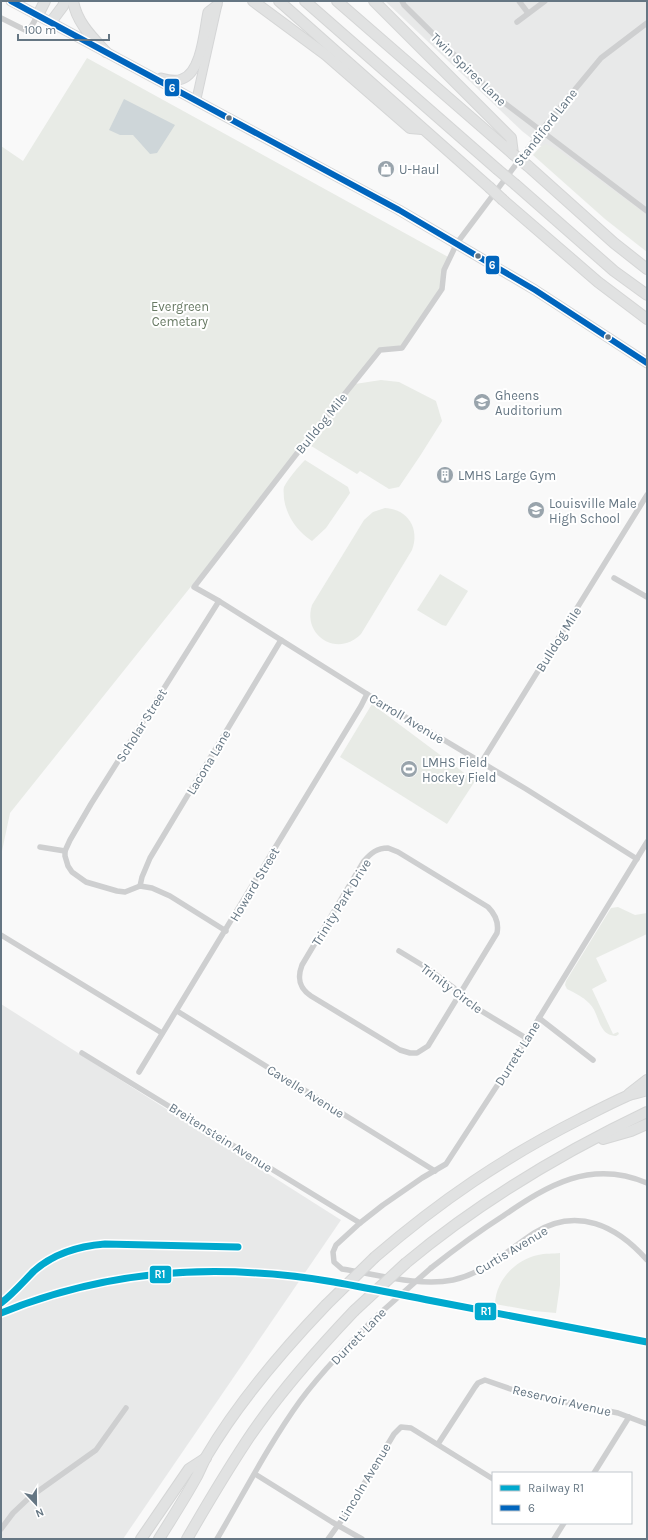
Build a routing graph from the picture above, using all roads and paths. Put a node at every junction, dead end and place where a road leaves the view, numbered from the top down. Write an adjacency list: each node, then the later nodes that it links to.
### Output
1 (11, 1): 15 (main road)
2 (45, 1): 15 (highway)
3 (65, 1): 17 (highway)
4 (74, 1): 20 (highway)
5 (252, 1): 23 (highway)
6 (279, 1): 23 (highway)
7 (304, 1): 29 (highway, bridge)
8 (337, 1): 25 (highway)
9 (374, 1): 25 (highway)
10 (402, 1): 24 (street, Twin Spires Lane)
11 (519, 1): 14 (street)
12 (545, 1): 14 (street)
13 (218, 3): 21 (main road); 22 (main road)
14 (528, 13): 18 (street)
15 (38, 15): 16 (street); 17 (main road)
16 (1, 18)
17 (51, 22): 20 (main road)
18 (517, 22)
19 (647, 23): 24 (street, Standiford Lane)
20 (106, 52): 21 (main road)
21 (150, 76): 22 (main road)
22 (196, 101): 27 (main road)
23 (422, 129): 30 (highway, bridge)
24 (541, 132): 26 (street, Twin Spires Lane); 27 (street, Standiford Lane)
25 (513, 154): 28 (highway, bridge)
26 (647, 211)
27 (457, 244): 31 (main road); 35 (street, Bulldog Mile)
28 (647, 269)
29 (647, 295)
30 (647, 319)
31 (647, 364)
32 (647, 495): 38 (street, Bulldog Mile)
33 (614, 578): 34 (street)
34 (647, 597)
35 (219, 601): 36 (street, Carroll Avenue); 41 (street, Scholar Street)
36 (281, 640): 37 (street, Carroll Avenue); 43 (street, Lacona Lane)
37 (367, 694): 38 (street, Carroll Avenue); 44 (street, Howard Street)
38 (481, 763): 42 (street, Carroll Avenue)
39 (647, 842): 42 (street, Durrett Lane)
40 (40, 847): 41 (street)
41 (65, 851): 43 (street)
42 (637, 859): 49 (street, Durrett Lane)
43 (140, 886): 44 (street)
44 (226, 931): 48 (street, Howard Street)
45 (1, 935): 50 (street)
46 (399, 951): 47 (street, Trinity Circle)
47 (460, 995): 47 (street, Trinity Park Drive); 51 (street, Trinity Circle)
48 (177, 1011): 50 (street, Howard Street); 61 (street, Cavelle Avenue)
49 (539, 1018): 51 (street, Durrett Lane); 53 (street)
50 (162, 1033): 54 (street, Howard Street)
51 (526, 1038): 61 (street, Durrett Lane)
52 (82, 1053): 63 (street, Breitenstein Avenue)
53 (593, 1060)
54 (139, 1072)
55 (647, 1080): 57 (highway)
56 (647, 1090): 57 (highway)
57 (628, 1096): 70 (highway, bridge)
58 (647, 1112): 60 (highway)
59 (647, 1124): 60 (highway)
60 (582, 1146): 79 (highway, bridge)
61 (434, 1171): 63 (street, Durrett Lane)
62 (647, 1183): 72 (street, Durrett Lane, bridge)
63 (360, 1222): 64 (street, Durrett Lane)
64 (334, 1248): 65 (street, Curtis Avenue)
65 (646, 1256)
66 (126, 1408): 76 (street)
67 (629, 1417): 68 (street, Reservoir Avenue); 69 (street, Reservoir Avenue); 71 (street)
68 (647, 1424)
69 (438, 1444): 73 (street); 75 (street, Lincoln Avenue)
70 (206, 1458): 77 (highway); 78 (highway)
71 (595, 1472)
72 (255, 1474): 75 (street); 80 (street, Durrett Lane)
73 (492, 1478)
74 (563, 1524): 83 (street)
75 (338, 1525): 81 (street, Lincoln Avenue); 82 (street)
76 (1, 1529)
77 (141, 1539)
78 (159, 1539)
79 (187, 1539)
80 (217, 1539)
81 (328, 1539)
82 (362, 1539)
83 (554, 1539)

